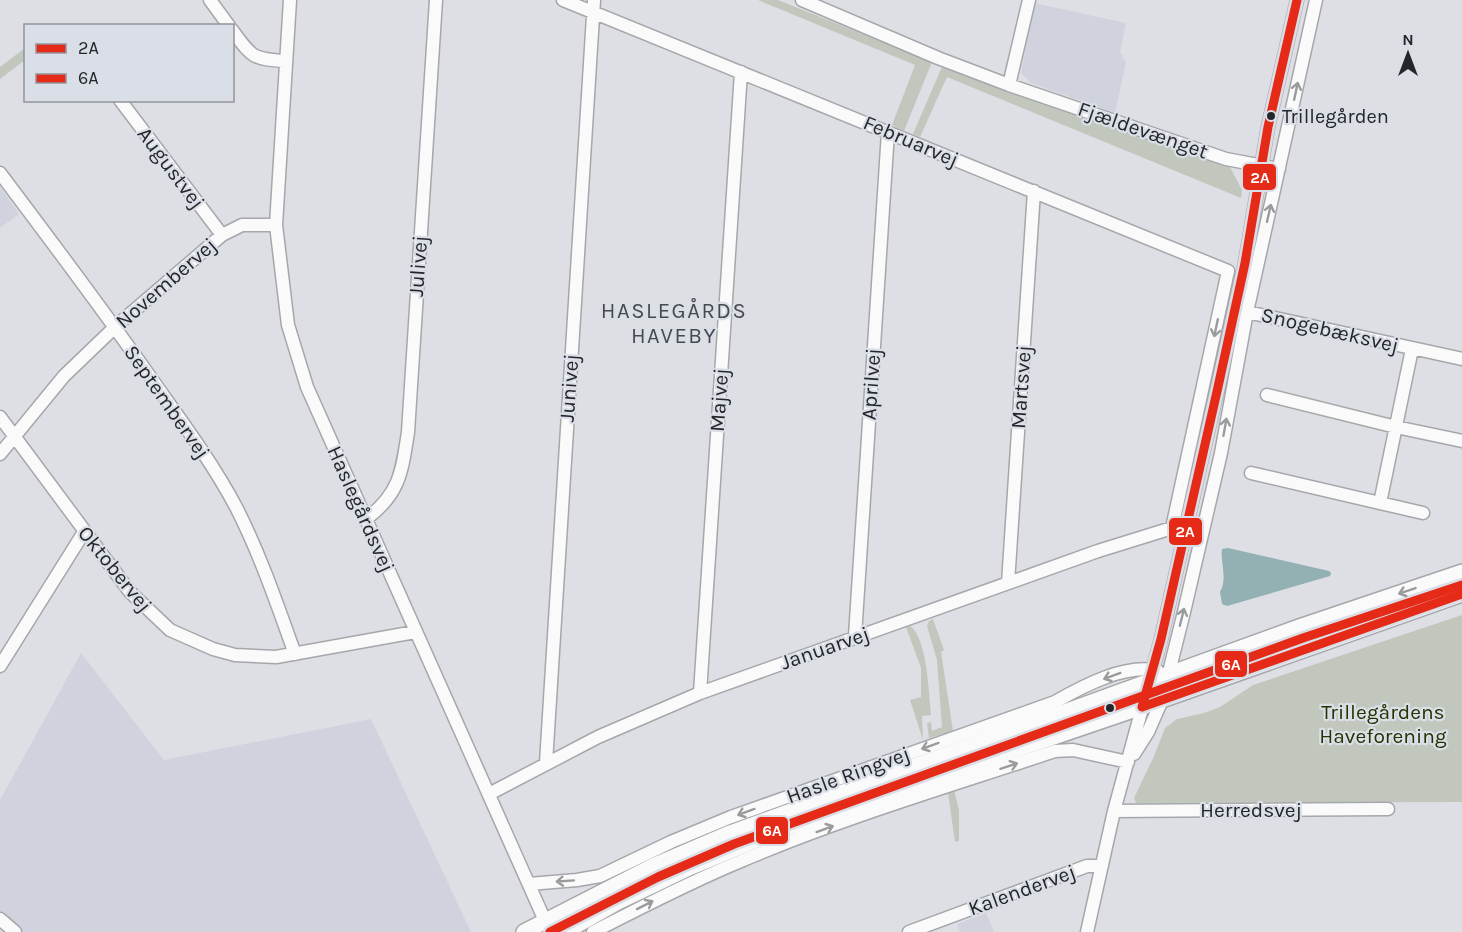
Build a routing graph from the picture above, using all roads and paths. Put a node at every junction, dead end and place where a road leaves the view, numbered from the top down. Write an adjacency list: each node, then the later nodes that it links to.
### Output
1 (210, 0): 10 (street)
2 (290, 0): 12 (street, Haslegårdsvej)
3 (436, 0): 36 (street, Julivej)
4 (563, 0): 9 (street, Februarvej)
5 (802, 0): 14 (street, Fjældevænget)
6 (1029, 0): 14 (street)
7 (1297, 0): 17 (street)
8 (1316, 0): 18 (street, one-way to 8)
9 (593, 6): 13 (street, Februarvej); 52 (street, Junivej)
10 (228, 24)
11 (234, 32): 12 (street)
12 (285, 61): 21 (street, Haslegårdsvej)
13 (741, 72): 16 (street, Februarvej); 48 (street, Majvej)
14 (1009, 85): 17 (street, Fjældevænget)
15 (122, 102): 22 (street, Augustvej)
16 (888, 132): 20 (street, Februarvej); 43 (street, Aprilvej)
17 (1261, 166): 18 (street, Fjældevænget); 47 (street)
18 (1279, 169): 23 (street, one-way to 18)
19 (0, 172): 24 (street, Septembervej)
20 (1034, 191): 37 (street, Februarvej, one-way to 37); 40 (street, Martsvej)
21 (276, 225): 22 (street, Novembervej); 36 (street, Haslegårdsvej)
22 (222, 235): 24 (street, Novembervej)
23 (1247, 312): 25 (street, Snogebæksvej); 46 (street, one-way to 23)
24 (115, 327): 30 (street, Novembervej); 44 (street, Septembervej)
25 (1412, 349): 26 (street, Snogebæksvej); 29 (street, Snogebæksvej)
26 (1462, 359)
27 (1267, 395): 29 (street)
28 (0, 417): 30 (street, Oktobervej)
29 (1396, 427): 31 (street); 34 (street, Snogebæksvej)
30 (14, 436): 32 (street, Novembervej); 38 (street, Oktobervej)
31 (1462, 441)
32 (0, 454)
33 (1251, 473): 34 (street)
34 (1380, 503): 35 (street)
35 (1423, 513)
36 (366, 519): 42 (street, Haslegårdsvej)
37 (1172, 528): 40 (street, Januarvej)
38 (84, 531): 44 (street, Oktobervej); 45 (street)
39 (1462, 572): 46 (main road, Hasle Ringvej, one-way to 46)
40 (1008, 583): 43 (street, Januarvej)
41 (1462, 594): 49 (main road, Hasle Ringvej)
42 (415, 632): 44 (street, Oktobervej); 53 (street, Haslegårdsvej)
43 (855, 636): 48 (street, Januarvej)
44 (295, 654)
45 (0, 666)
46 (1168, 674): 47 (main road, Hasle Ringvej); 49 (street)
47 (1151, 675): 50 (street); 57 (street, Hasle Ringvej, one-way to 57); 59 (main road, Hasle Ringvej)
48 (700, 693): 52 (street, Januarvej)
49 (1162, 700): 50 (main road, Hasle Ringvej); 51 (street)
50 (1142, 706): 51 (street); 62 (main road, Hasle Ringvej)
51 (1128, 762): 55 (street); 63 (street, Hasle Ringvej, one-way to 51)
52 (546, 763): 53 (street, Januarvej)
53 (489, 794): 57 (street, Haslegårdsvej)
54 (1388, 809): 55 (street, Herredsvej)
55 (1114, 811): 56 (street)
56 (1102, 866): 64 (street, Kalendervej); 65 (street)
57 (529, 884): 59 (street, Haslegårdsvej)
58 (0, 919): 60 (street)
59 (548, 926): 61 (main road, Hasle Ringvej)
60 (15, 932)
61 (524, 932)
62 (565, 932)
63 (593, 932)
64 (909, 932)
65 (1088, 932)

